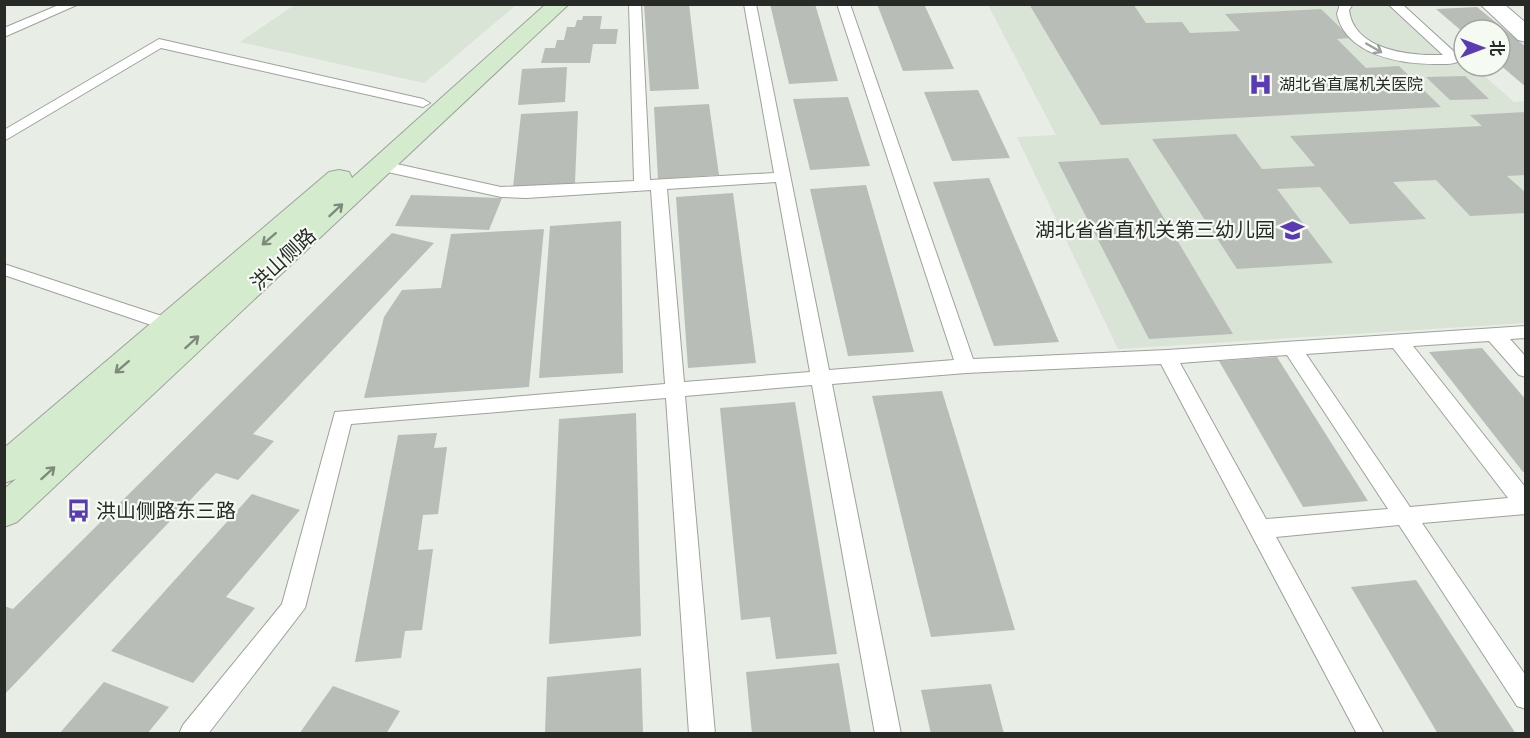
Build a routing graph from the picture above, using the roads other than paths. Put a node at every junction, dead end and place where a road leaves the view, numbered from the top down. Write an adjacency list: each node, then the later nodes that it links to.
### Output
1 (72, 4): 10 (lane)
2 (532, 4): 12 (main road, 洪山侧路)
3 (559, 4): 14 (main road, 洪山侧路)
4 (635, 4): 16 (lane)
5 (750, 4): 15 (lane)
6 (843, 4): 24 (lane)
7 (1347, 4): 8 (lane, one-way to 8)
8 (1394, 4)
9 (1490, 4): 11 (street)
10 (4, 33)
11 (1526, 35)
12 (423, 103): 13 (lane); 18 (main road, 洪山侧路, one-way to 18)
13 (4, 137)
14 (383, 166): 16 (lane); 30 (main road, 洪山侧路, one-way to 14)
15 (783, 177): 16 (lane); 26 (lane)
16 (651, 186): 27 (lane)
17 (4, 270): 18 (lane)
18 (170, 325): 28 (main road, 洪山侧路, one-way to 28)
19 (1526, 332): 20 (lane)
20 (1494, 334): 21 (lane); 25 (lane)
21 (1398, 341): 22 (lane); 29 (lane)
22 (1293, 349): 23 (lane); 31 (lane)
23 (1167, 357): 24 (lane); 32 (lane)
24 (966, 366): 26 (lane)
25 (1526, 370)
26 (821, 378): 27 (lane); 36 (lane)
27 (675, 389): 34 (lane); 35 (lane)
28 (4, 469)
29 (1525, 505): 31 (lane)
30 (4, 512)
31 (1404, 516): 32 (lane); 33 (lane)
32 (1260, 529): 37 (lane)
33 (1526, 698)
34 (192, 734)
35 (702, 734)
36 (888, 734)
37 (1371, 734)

